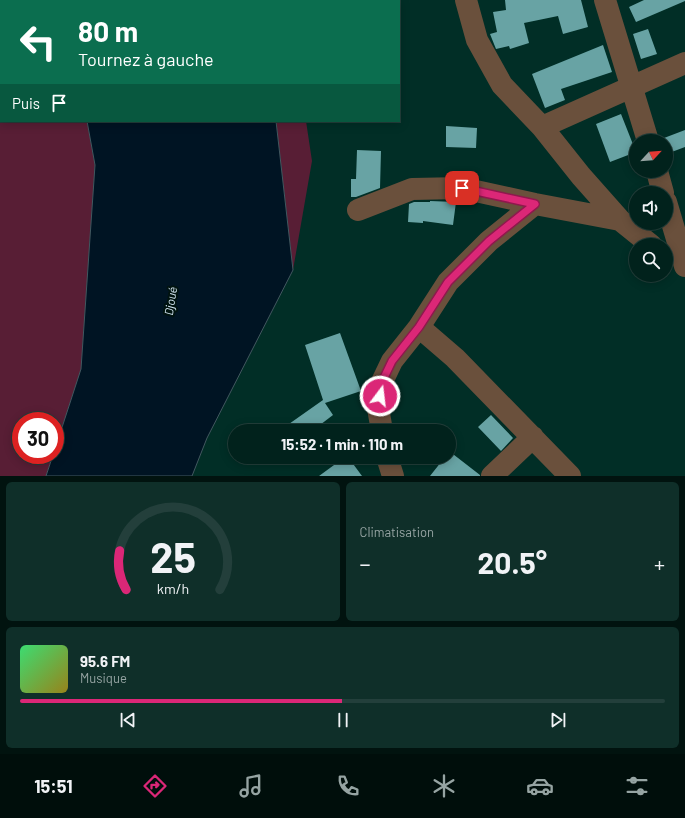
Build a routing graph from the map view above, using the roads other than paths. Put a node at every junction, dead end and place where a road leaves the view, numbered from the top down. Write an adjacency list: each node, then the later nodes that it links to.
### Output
1 (466, 0): 5 (street)
2 (606, 0): 4 (street)
3 (685, 63): 4 (street)
4 (631, 86): 5 (street); 6 (street)
5 (542, 127): 9 (street)
6 (646, 134)
7 (535, 204): 8 (street); 9 (street); 15 (street)
8 (358, 210)
9 (620, 220): 11 (street)
10 (673, 226): 13 (street)
11 (642, 238)
12 (673, 264): 14 (street)
13 (685, 266)
14 (685, 274)
15 (419, 327): 16 (street); 17 (street)
16 (381, 424)
17 (533, 437): 20 (street); 21 (street)
18 (390, 464): 19 (street)
19 (393, 476)
20 (492, 476)
21 (570, 476)

